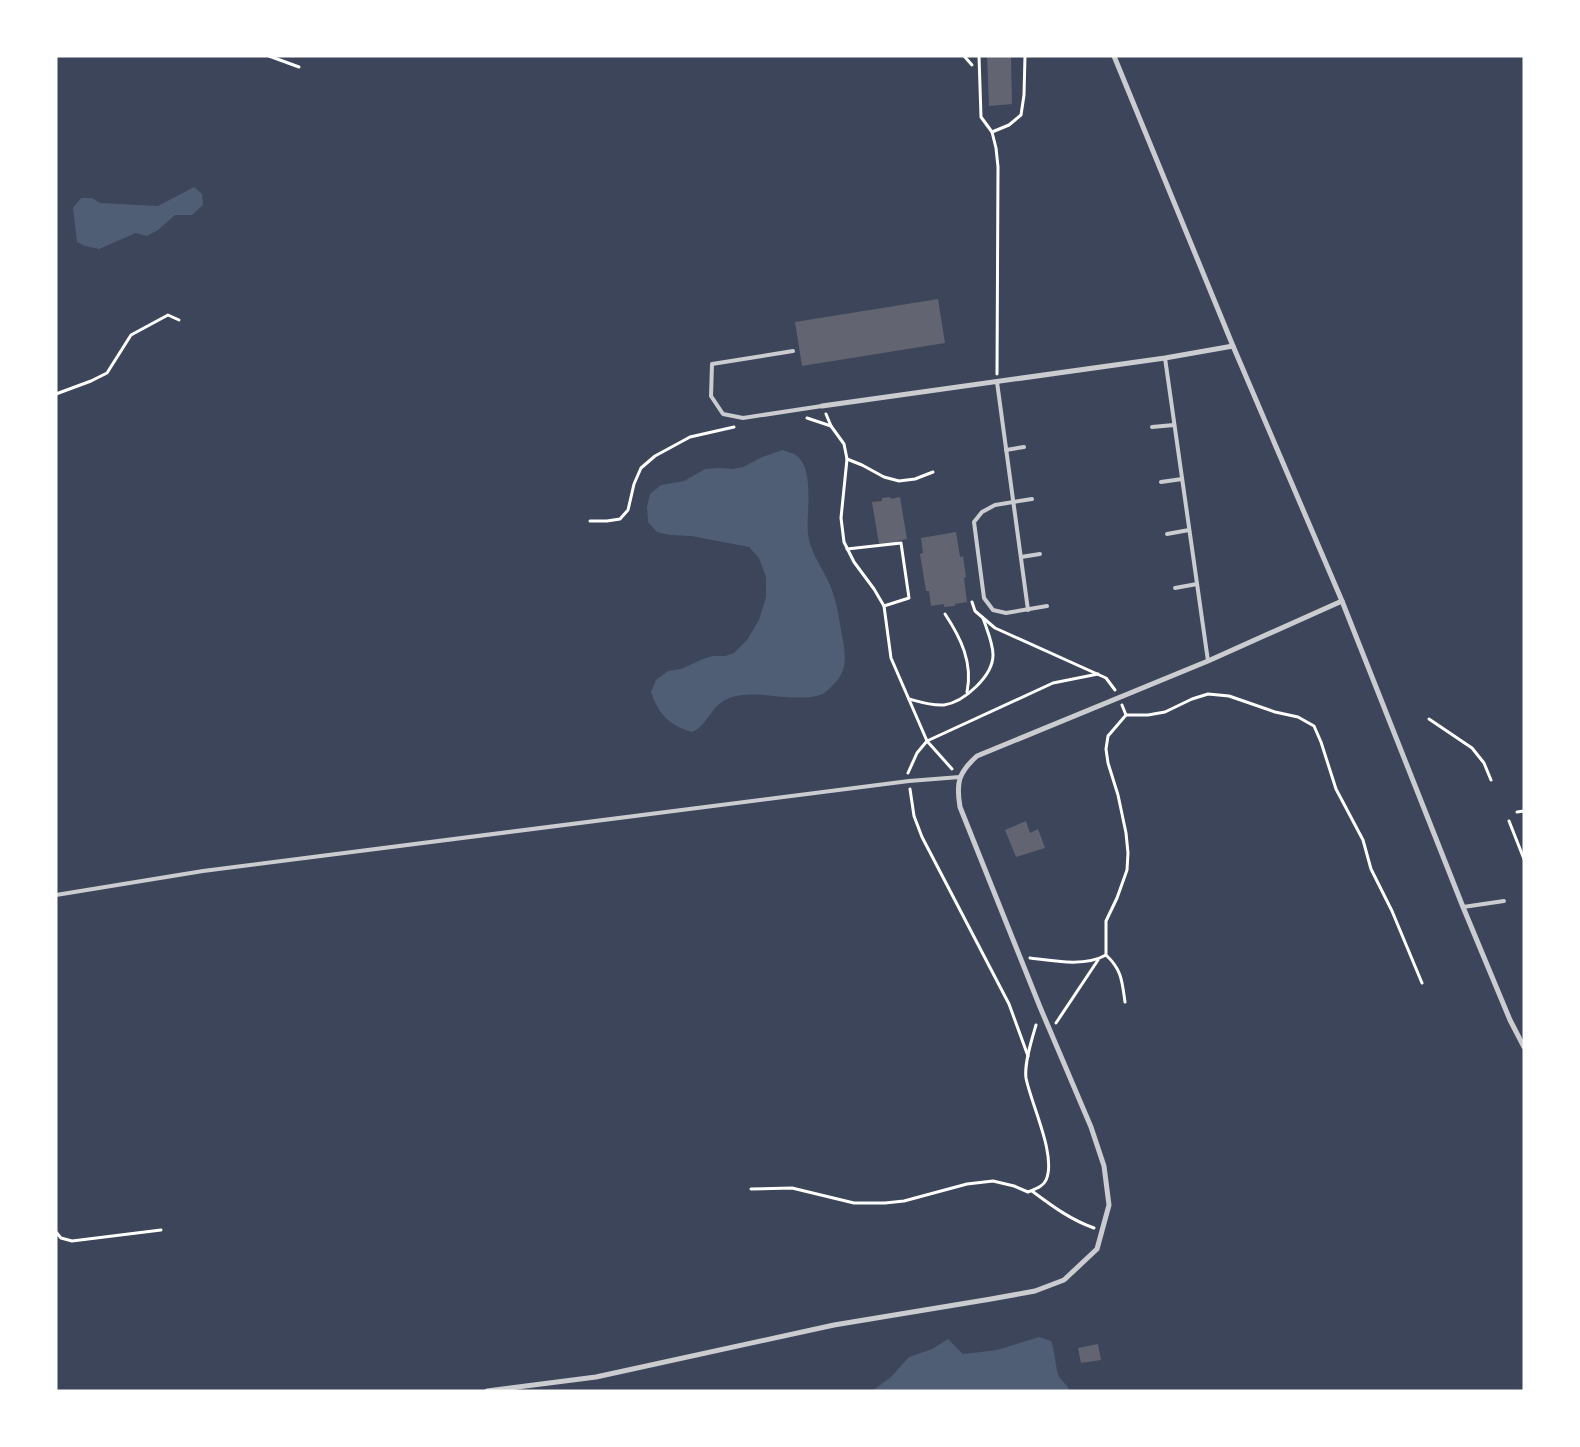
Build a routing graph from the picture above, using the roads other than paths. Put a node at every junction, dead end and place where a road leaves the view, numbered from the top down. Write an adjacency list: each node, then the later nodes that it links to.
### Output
1 (1114, 56): 2 (street)
2 (1233, 346): 4 (street); 21 (street)
3 (793, 351): 6 (lane)
4 (1165, 358): 5 (street); 7 (lane)
5 (997, 382): 6 (street); 10 (lane)
6 (822, 406)
7 (1174, 425): 8 (lane); 11 (lane)
8 (1152, 427)
9 (1024, 447): 10 (lane)
10 (1006, 450): 14 (lane)
11 (1182, 479): 12 (lane); 15 (lane)
12 (1161, 482)
13 (1032, 499): 14 (lane)
14 (1013, 501): 18 (lane); 23 (lane)
15 (1189, 530): 16 (lane); 19 (lane)
16 (1167, 534)
17 (1040, 554): 18 (lane)
18 (1021, 557): 23 (lane)
19 (1197, 584): 20 (lane); 24 (lane)
20 (1176, 588)
21 (1342, 601): 24 (street); 28 (street)
22 (1047, 606): 23 (lane)
23 (1028, 610)
24 (1208, 660): 25 (street)
25 (960, 777): 26 (lane); 30 (street)
26 (56, 895)
27 (1504, 901): 28 (lane)
28 (1463, 906): 29 (street)
29 (1524, 1046)
30 (487, 1391)

